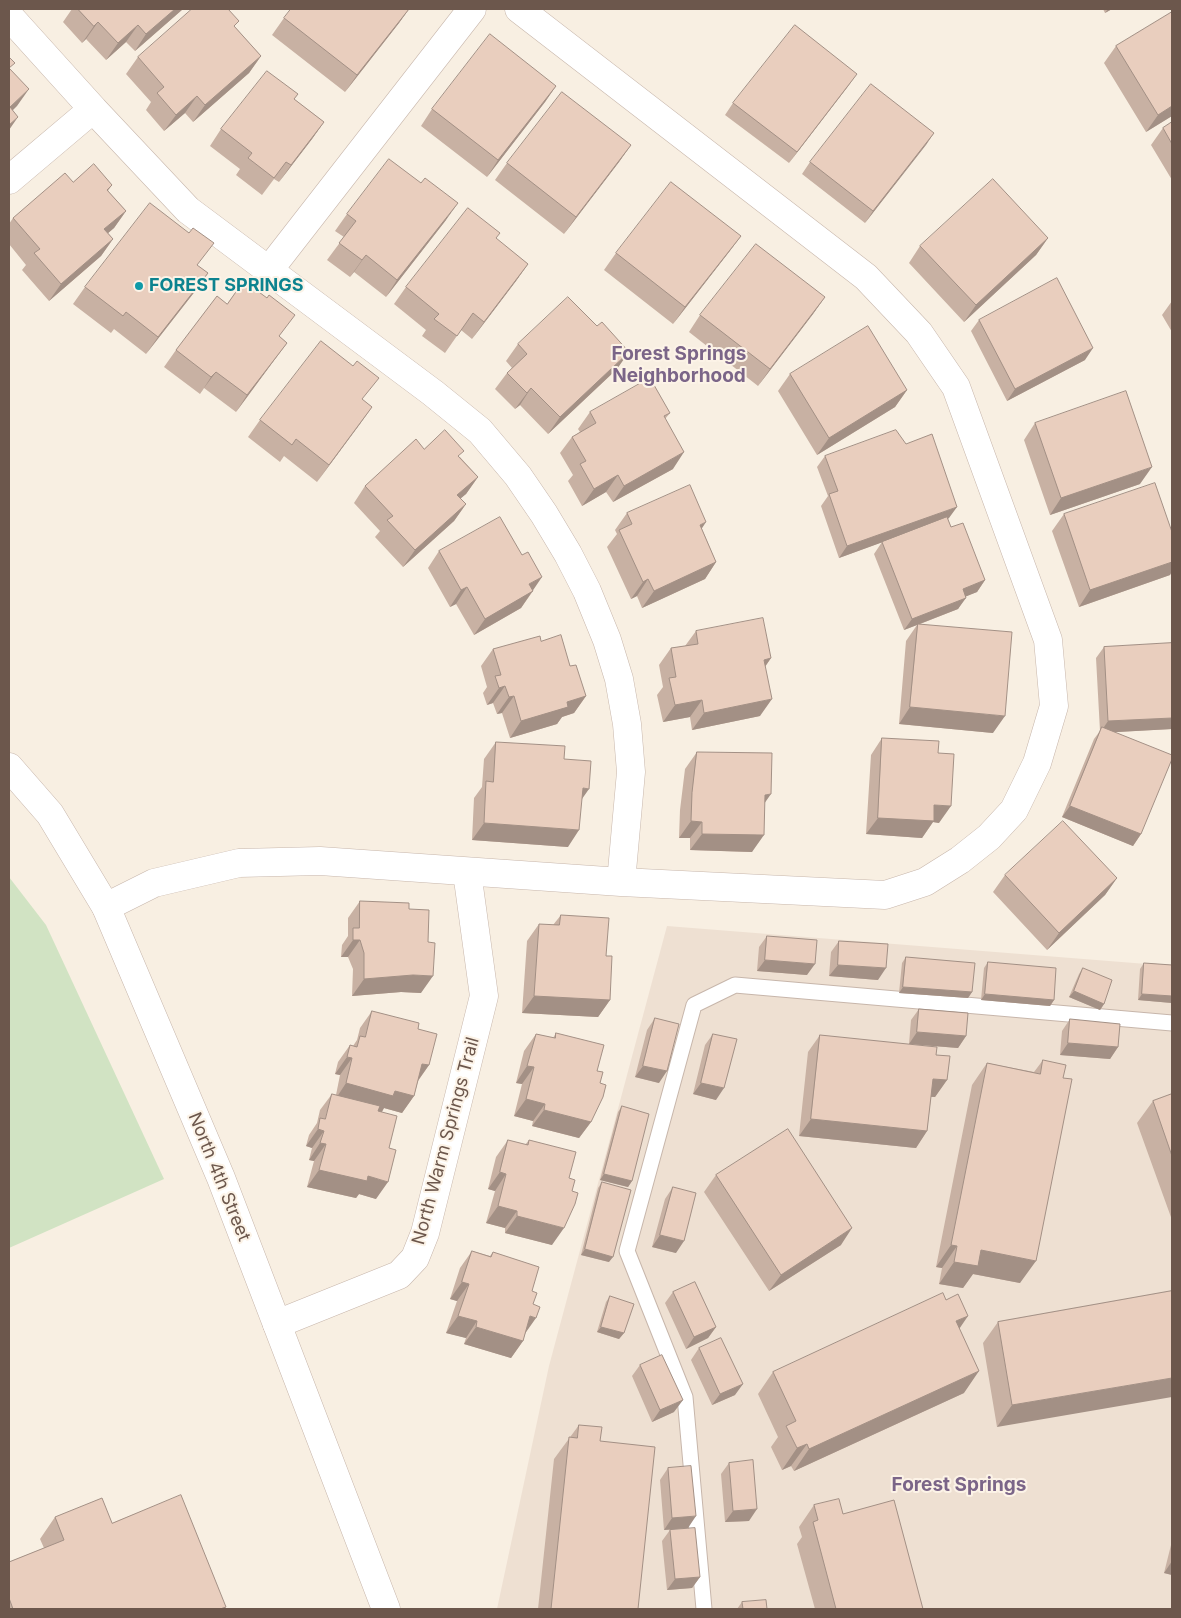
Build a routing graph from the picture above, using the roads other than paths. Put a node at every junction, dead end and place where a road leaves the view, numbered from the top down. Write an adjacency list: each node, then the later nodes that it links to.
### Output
1 (472, 9): 6 (street)
2 (519, 9): 9 (street)
3 (9, 16): 4 (street)
4 (93, 109): 5 (street); 6 (street)
5 (9, 180)
6 (269, 270): 9 (street)
7 (9, 767): 10 (street, North 4th Street)
8 (467, 872): 9 (street); 10 (street); 12 (street, North Warm Springs Trail)
9 (621, 882)
10 (106, 907): 12 (street, North 4th Street)
11 (1172, 1023): 14 (lane)
12 (278, 1324): 13 (street, North 4th Street)
13 (386, 1609)
14 (704, 1609)

